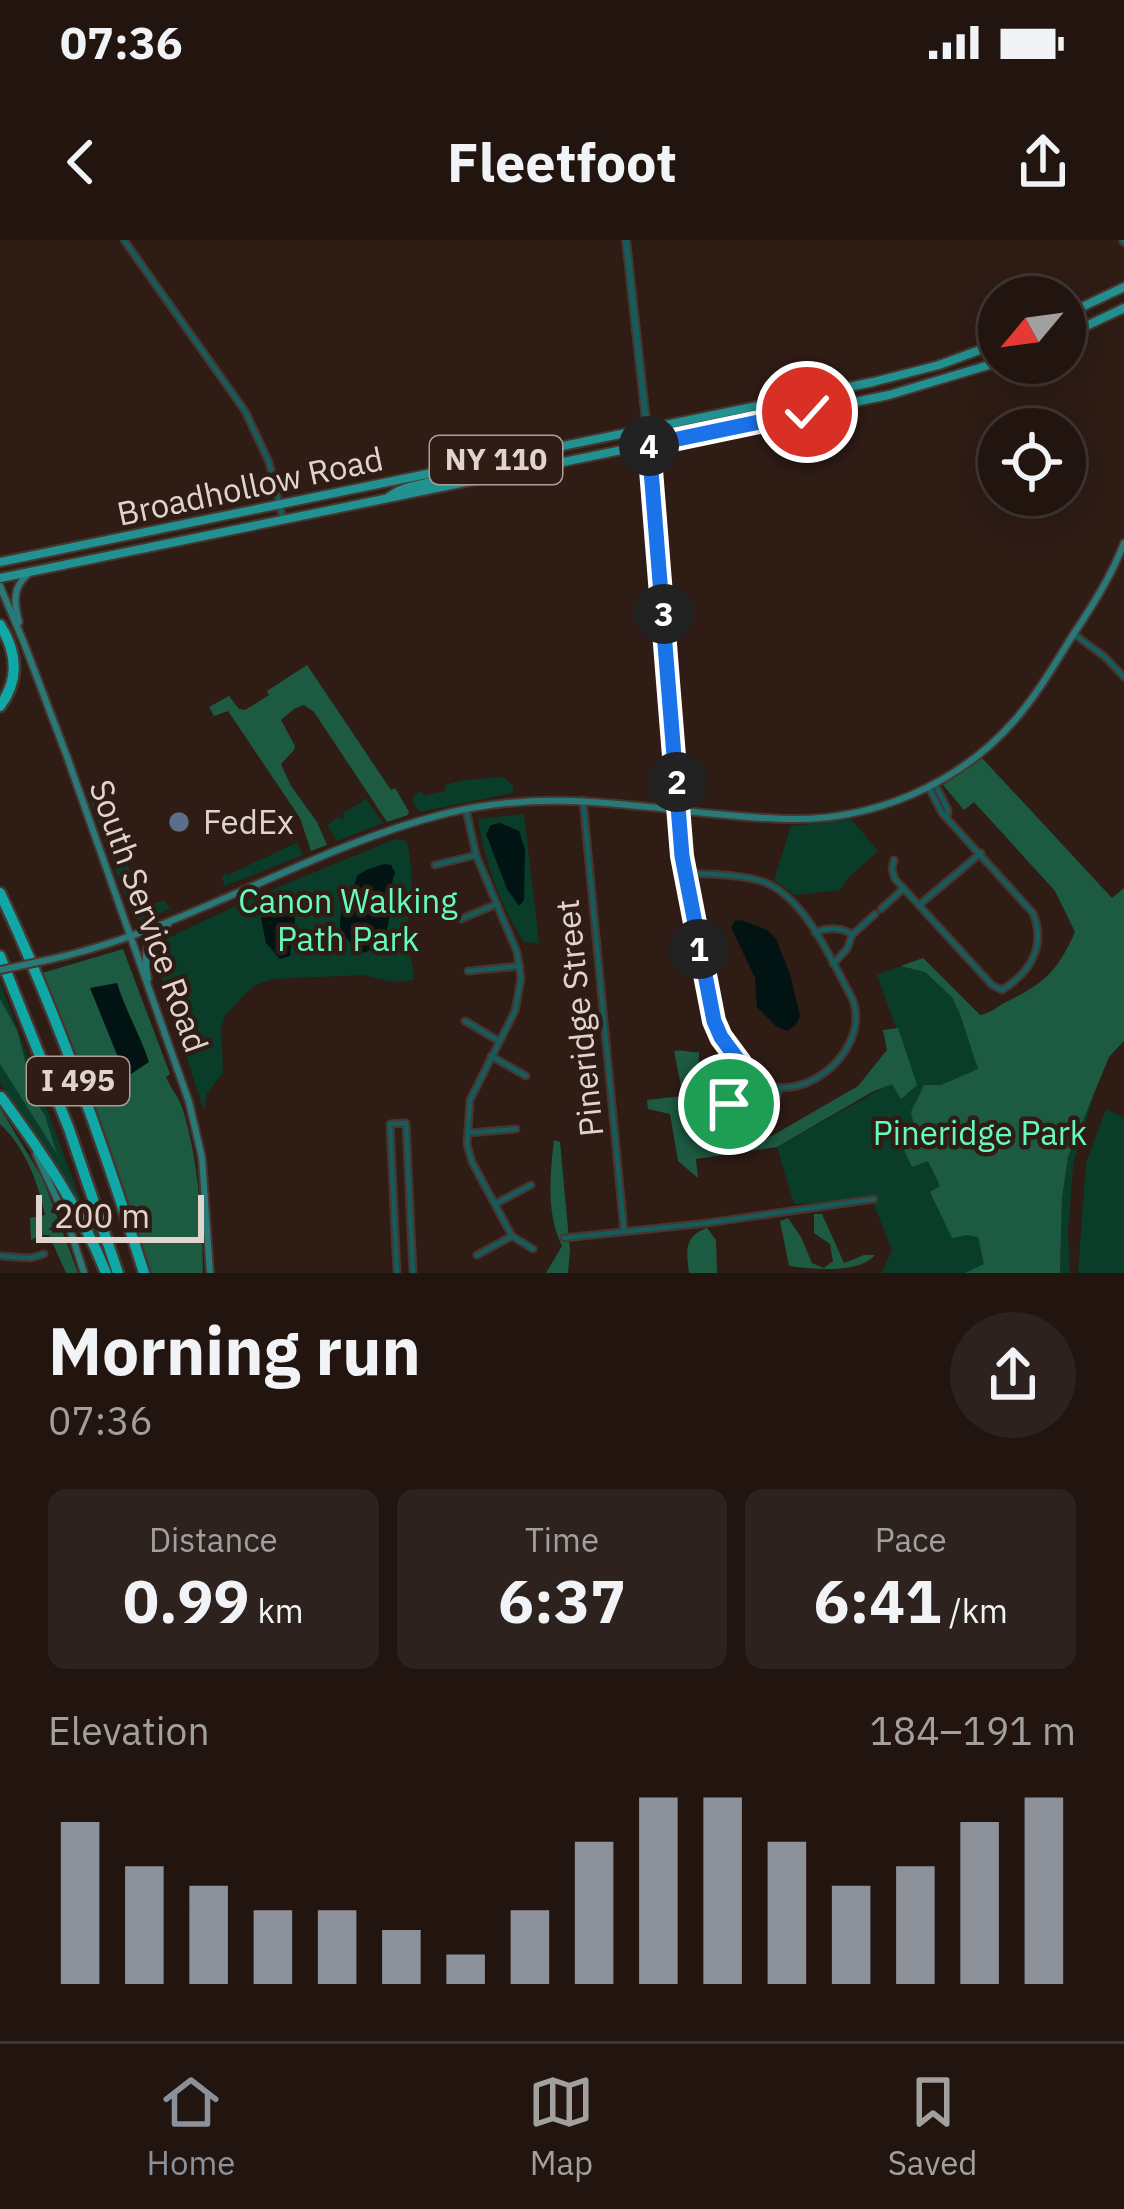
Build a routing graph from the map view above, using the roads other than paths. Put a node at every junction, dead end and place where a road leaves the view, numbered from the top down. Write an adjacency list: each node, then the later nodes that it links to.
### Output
1 (124, 240): 13 (street)
2 (626, 240): 9 (street)
3 (1124, 287): 4 (main road)
4 (1086, 305)
5 (1124, 308): 6 (main road)
6 (1086, 326)
7 (978, 351): 9 (main road, Broadhollow Road / NY 110)
8 (978, 368): 10 (main road, Broadhollow Road / NY 110)
9 (646, 429): 10 (street); 11 (main road, Broadhollow Road / NY 110)
10 (649, 445): 12 (main road, Broadhollow Road / NY 110); 27 (street)
11 (452, 469): 12 (main road); 13 (main road, Broadhollow Road / NY 110)
12 (388, 497): 14 (main road, Broadhollow Road / NY 110)
13 (280, 504): 14 (street); 16 (main road, Broadhollow Road / NY 110)
14 (284, 520): 17 (main road, Broadhollow Road / NY 110)
15 (1124, 543): 20 (main road)
16 (0, 562)
17 (32, 572): 18 (main road, Broadhollow Road / NY 110); 21 (main road)
18 (0, 582): 21 (main road, South Service Road)
19 (0, 625): 23 (highway)
20 (1074, 634): 22 (street); 24 (main road)
21 (24, 643): 41 (main road, South Service Road)
22 (1124, 677)
23 (0, 706)
24 (932, 785): 27 (main road); 28 (street)
25 (583, 800): 26 (main road); 27 (main road); 60 (street, Pineridge Street)
26 (466, 809): 29 (street); 37 (main road)
27 (679, 809): 32 (street)
28 (981, 853): 36 (street); 36 (street)
29 (476, 855): 31 (street); 35 (street)
30 (893, 860): 33 (street)
31 (435, 865)
32 (684, 873): 39 (street); 51 (street)
33 (903, 888): 36 (street); 40 (street)
34 (0, 893): 70 (highway, I 495)
35 (497, 904): 38 (street); 44 (street)
36 (919, 905)
37 (176, 917): 41 (main road); 47 (main road)
38 (461, 919)
39 (815, 933): 40 (street); 43 (street)
40 (852, 935): 43 (street)
41 (129, 936): 45 (main road, bridge); 47 (main road, South Service Road)
42 (0, 956): 69 (highway, I 495)
43 (832, 964): 53 (street)
44 (520, 966): 46 (street); 49 (street)
45 (0, 970)
46 (468, 971)
47 (151, 995): 71 (main road, South Service Road)
48 (465, 1022): 49 (street)
49 (500, 1041): 50 (street)
50 (491, 1056): 52 (street); 56 (street)
51 (741, 1064): 53 (street); 53 (street)
52 (526, 1076)
53 (781, 1088)
54 (1, 1095): 67 (main road); 68 (highway)
55 (516, 1129): 56 (street)
56 (467, 1133): 59 (street)
57 (531, 1185): 59 (street)
58 (874, 1199): 60 (street)
59 (495, 1204): 61 (street)
60 (624, 1231): 62 (street)
61 (512, 1236): 63 (street); 65 (street)
62 (564, 1238)
63 (533, 1249)
64 (44, 1253): 66 (street)
65 (477, 1255)
66 (0, 1256)
67 (84, 1273)
68 (106, 1273)
69 (118, 1273)
70 (145, 1273)
71 (210, 1273)
72 (397, 1273): 73 (street)
73 (413, 1273)

